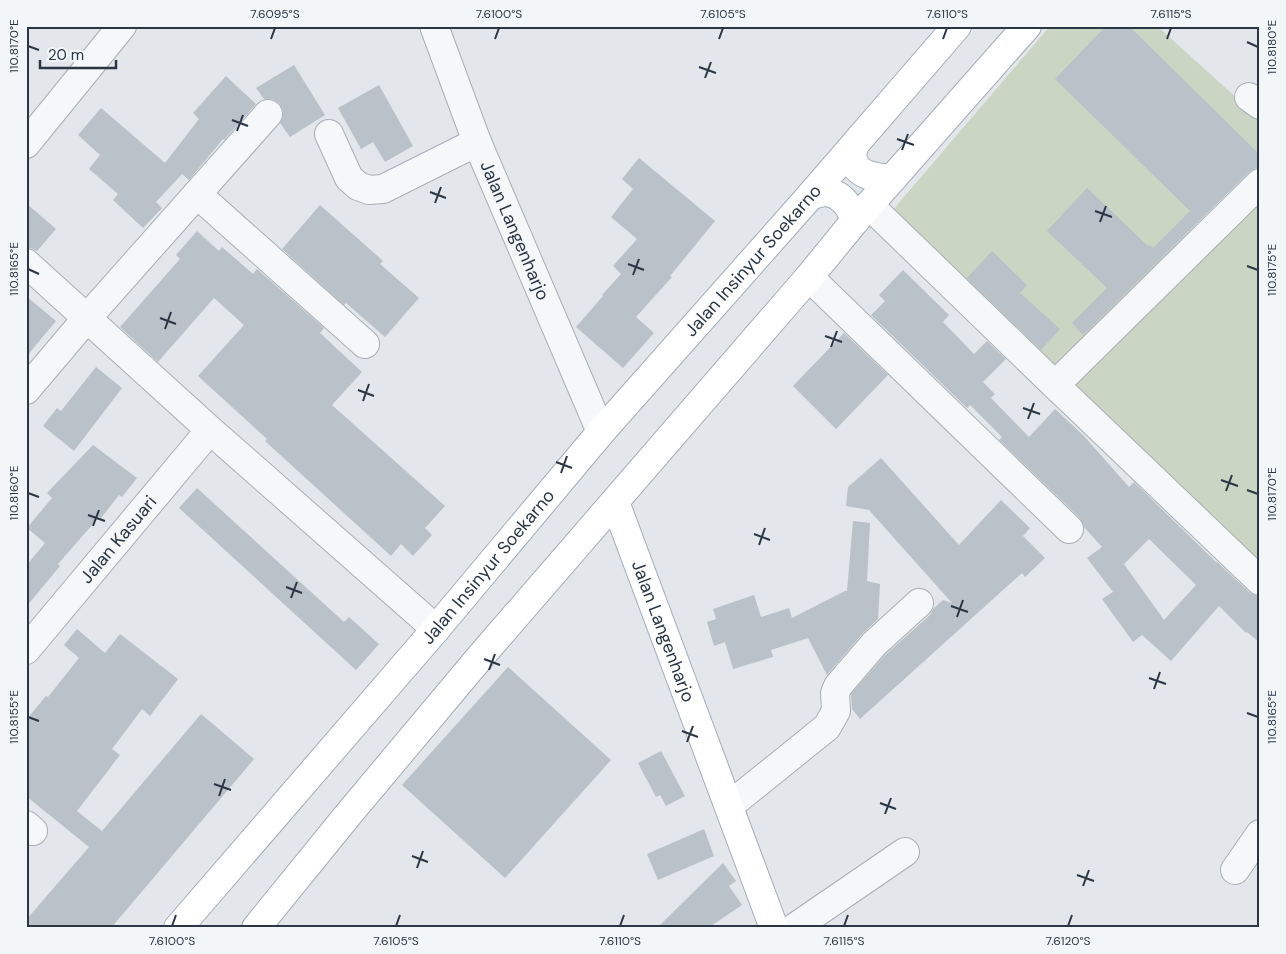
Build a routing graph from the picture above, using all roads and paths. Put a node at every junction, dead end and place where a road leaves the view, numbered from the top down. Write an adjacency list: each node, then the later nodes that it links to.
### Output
1 (122, 26): 8 (street)
2 (434, 26): 7 (street, Jalan Langenharjo)
3 (957, 26): 9 (main road, Jalan Insinyur Soekarno)
4 (1027, 26): 10 (main road)
5 (268, 114): 12 (street)
6 (329, 134): 7 (street)
7 (477, 142): 22 (street, Jalan Langenharjo)
8 (26, 144)
9 (854, 147): 10 (main road); 13 (main road, Jalan Insinyur Soekarno)
10 (893, 178): 14 (main road)
11 (1260, 183): 19 (street)
12 (197, 194): 17 (street); 18 (street)
13 (811, 195): 14 (main road); 22 (main road, Jalan Insinyur Soekarno)
14 (861, 213): 16 (main road); 19 (street)
15 (26, 263): 17 (street)
16 (809, 277): 23 (main road); 24 (street)
17 (87, 318): 20 (street); 21 (street)
18 (365, 344)
19 (1054, 385): 25 (street)
20 (26, 390)
21 (210, 430): 27 (street); 28 (street, Jalan Kasuari)
22 (601, 432): 27 (main road, Jalan Insinyur Soekarno)
23 (615, 502): 29 (main road, Jalan Langenharjo); 33 (main road)
24 (1069, 529)
25 (1260, 581)
26 (919, 603): 29 (street)
27 (436, 628): 34 (main road, Jalan Insinyur Soekarno)
28 (26, 650)
29 (729, 806): 35 (main road, Jalan Langenharjo)
30 (1257, 846): 32 (street)
31 (905, 852): 36 (street)
32 (1235, 870)
33 (266, 925)
34 (178, 928)
35 (774, 928)
36 (794, 928)

